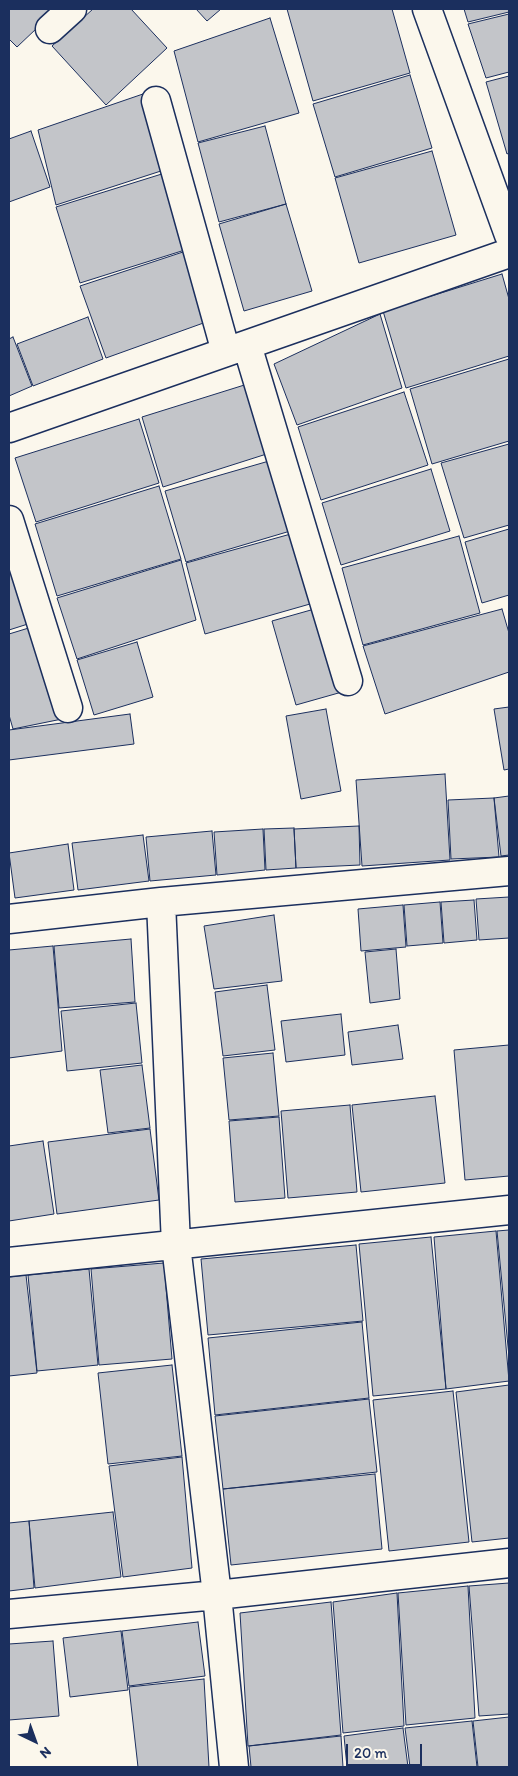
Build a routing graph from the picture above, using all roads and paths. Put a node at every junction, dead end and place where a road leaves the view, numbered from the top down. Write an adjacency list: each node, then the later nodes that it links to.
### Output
1 (72, 9): 3 (street)
2 (427, 9): 5 (street)
3 (50, 30)
4 (156, 101): 7 (street)
5 (509, 235)
6 (509, 253): 7 (street)
7 (237, 348): 8 (street); 10 (street)
8 (9, 428)
9 (9, 520): 11 (street)
10 (348, 681)
11 (68, 708)
12 (509, 871): 13 (street)
13 (160, 902): 14 (street); 16 (street)
14 (9, 919)
15 (509, 1210): 16 (street)
16 (176, 1245): 17 (street); 19 (street)
17 (9, 1262)
18 (509, 1563): 19 (street)
19 (217, 1595): 20 (street); 21 (street)
20 (9, 1614)
21 (234, 1767)

